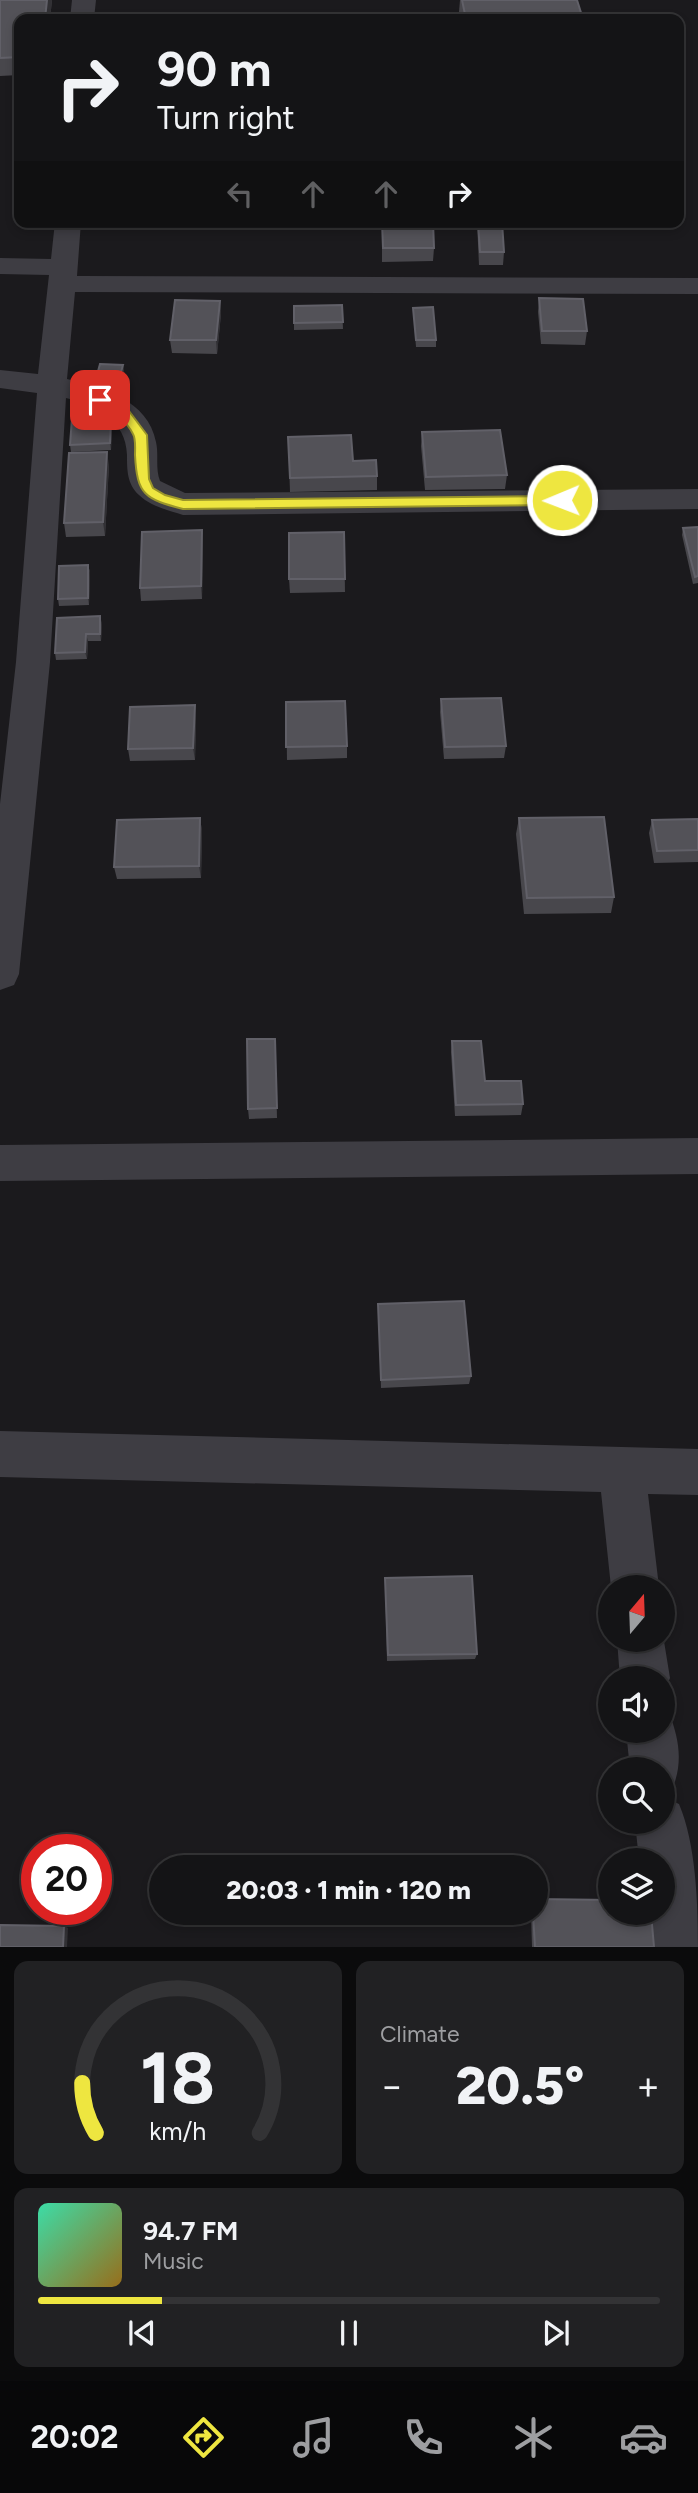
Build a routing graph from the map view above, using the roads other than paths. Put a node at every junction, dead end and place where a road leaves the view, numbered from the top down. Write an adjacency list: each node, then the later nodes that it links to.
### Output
1 (67, 228): 3 (street)
2 (0, 266): 3 (street)
3 (63, 275): 4 (street); 6 (street)
4 (698, 286)
5 (0, 379): 6 (street)
6 (52, 385): 7 (street); 8 (street)
7 (698, 499)
8 (0, 974)
9 (698, 1156): 10 (street)
10 (0, 1163)
11 (0, 1454): 12 (street)
12 (622, 1470): 13 (street); 14 (street)
13 (698, 1472)
14 (634, 1575)
15 (662, 1834): 16 (street)
16 (675, 1947)

